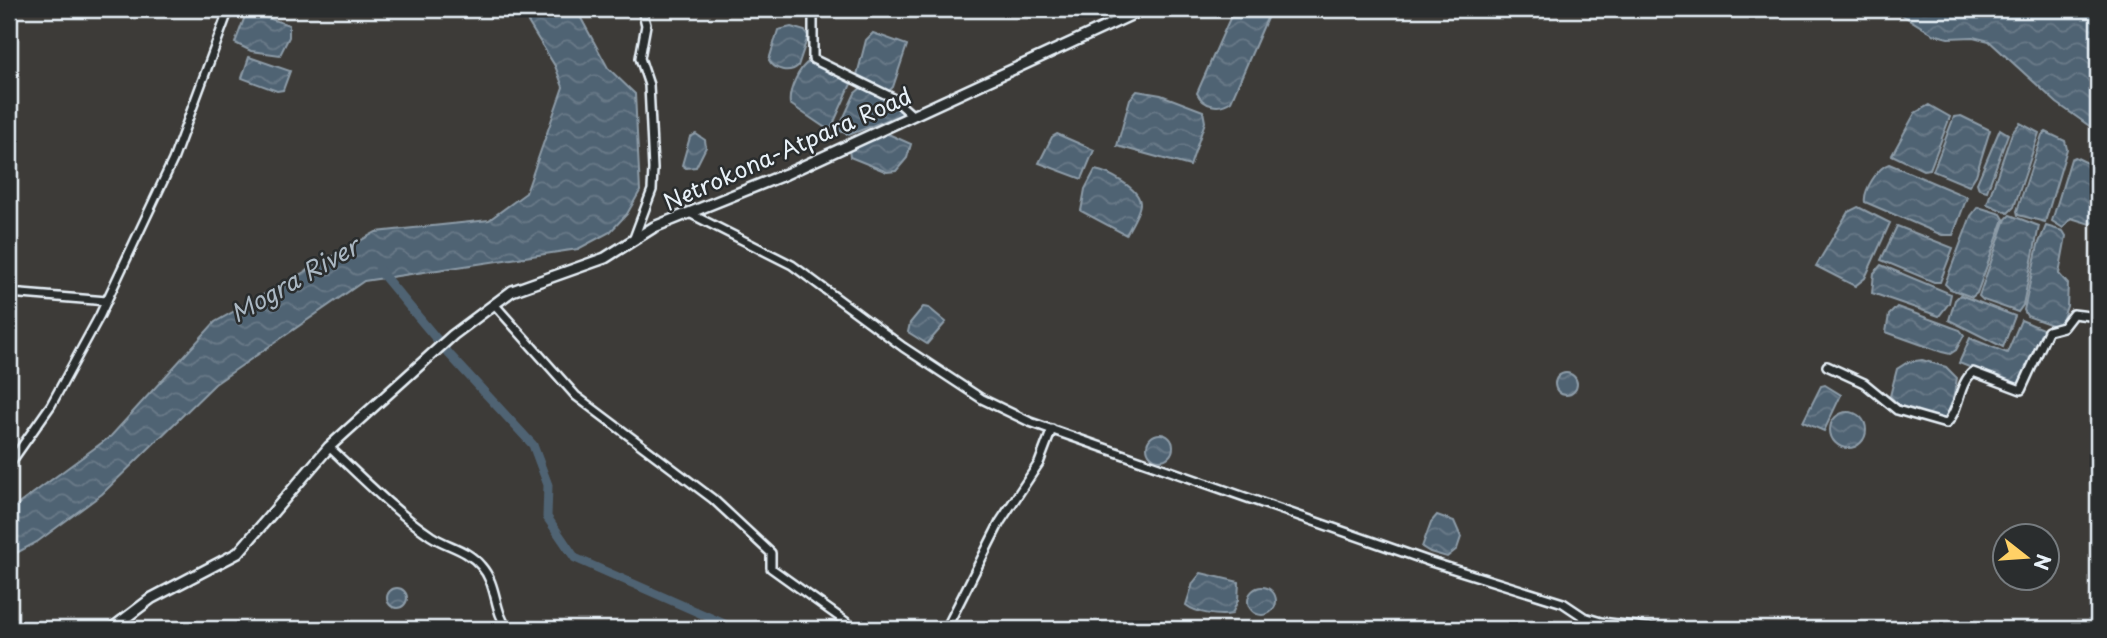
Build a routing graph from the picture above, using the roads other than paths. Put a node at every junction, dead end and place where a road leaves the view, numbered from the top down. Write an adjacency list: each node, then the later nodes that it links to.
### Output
1 (229, 9): 9 (street)
2 (642, 9): 7 (street)
3 (813, 9): 5 (street)
4 (1144, 9): 5 (street, Netrokona-Atpara Road)
5 (912, 114): 6 (street, Netrokona-Atpara Road)
6 (689, 213): 7 (street, Netrokona-Atpara Road); 13 (street)
7 (634, 238): 10 (street, Netrokona-Atpara Road)
8 (9, 293): 9 (street)
9 (107, 301): 15 (street)
10 (494, 304): 14 (street, Netrokona-Atpara Road); 18 (street)
11 (2098, 317): 12 (street)
12 (1827, 366)
13 (1052, 429): 19 (street); 20 (street)
14 (329, 447): 16 (street, Netrokona-Atpara Road); 17 (street)
15 (9, 465)
16 (111, 629)
17 (508, 629)
18 (856, 629)
19 (946, 629)
20 (1660, 629)

